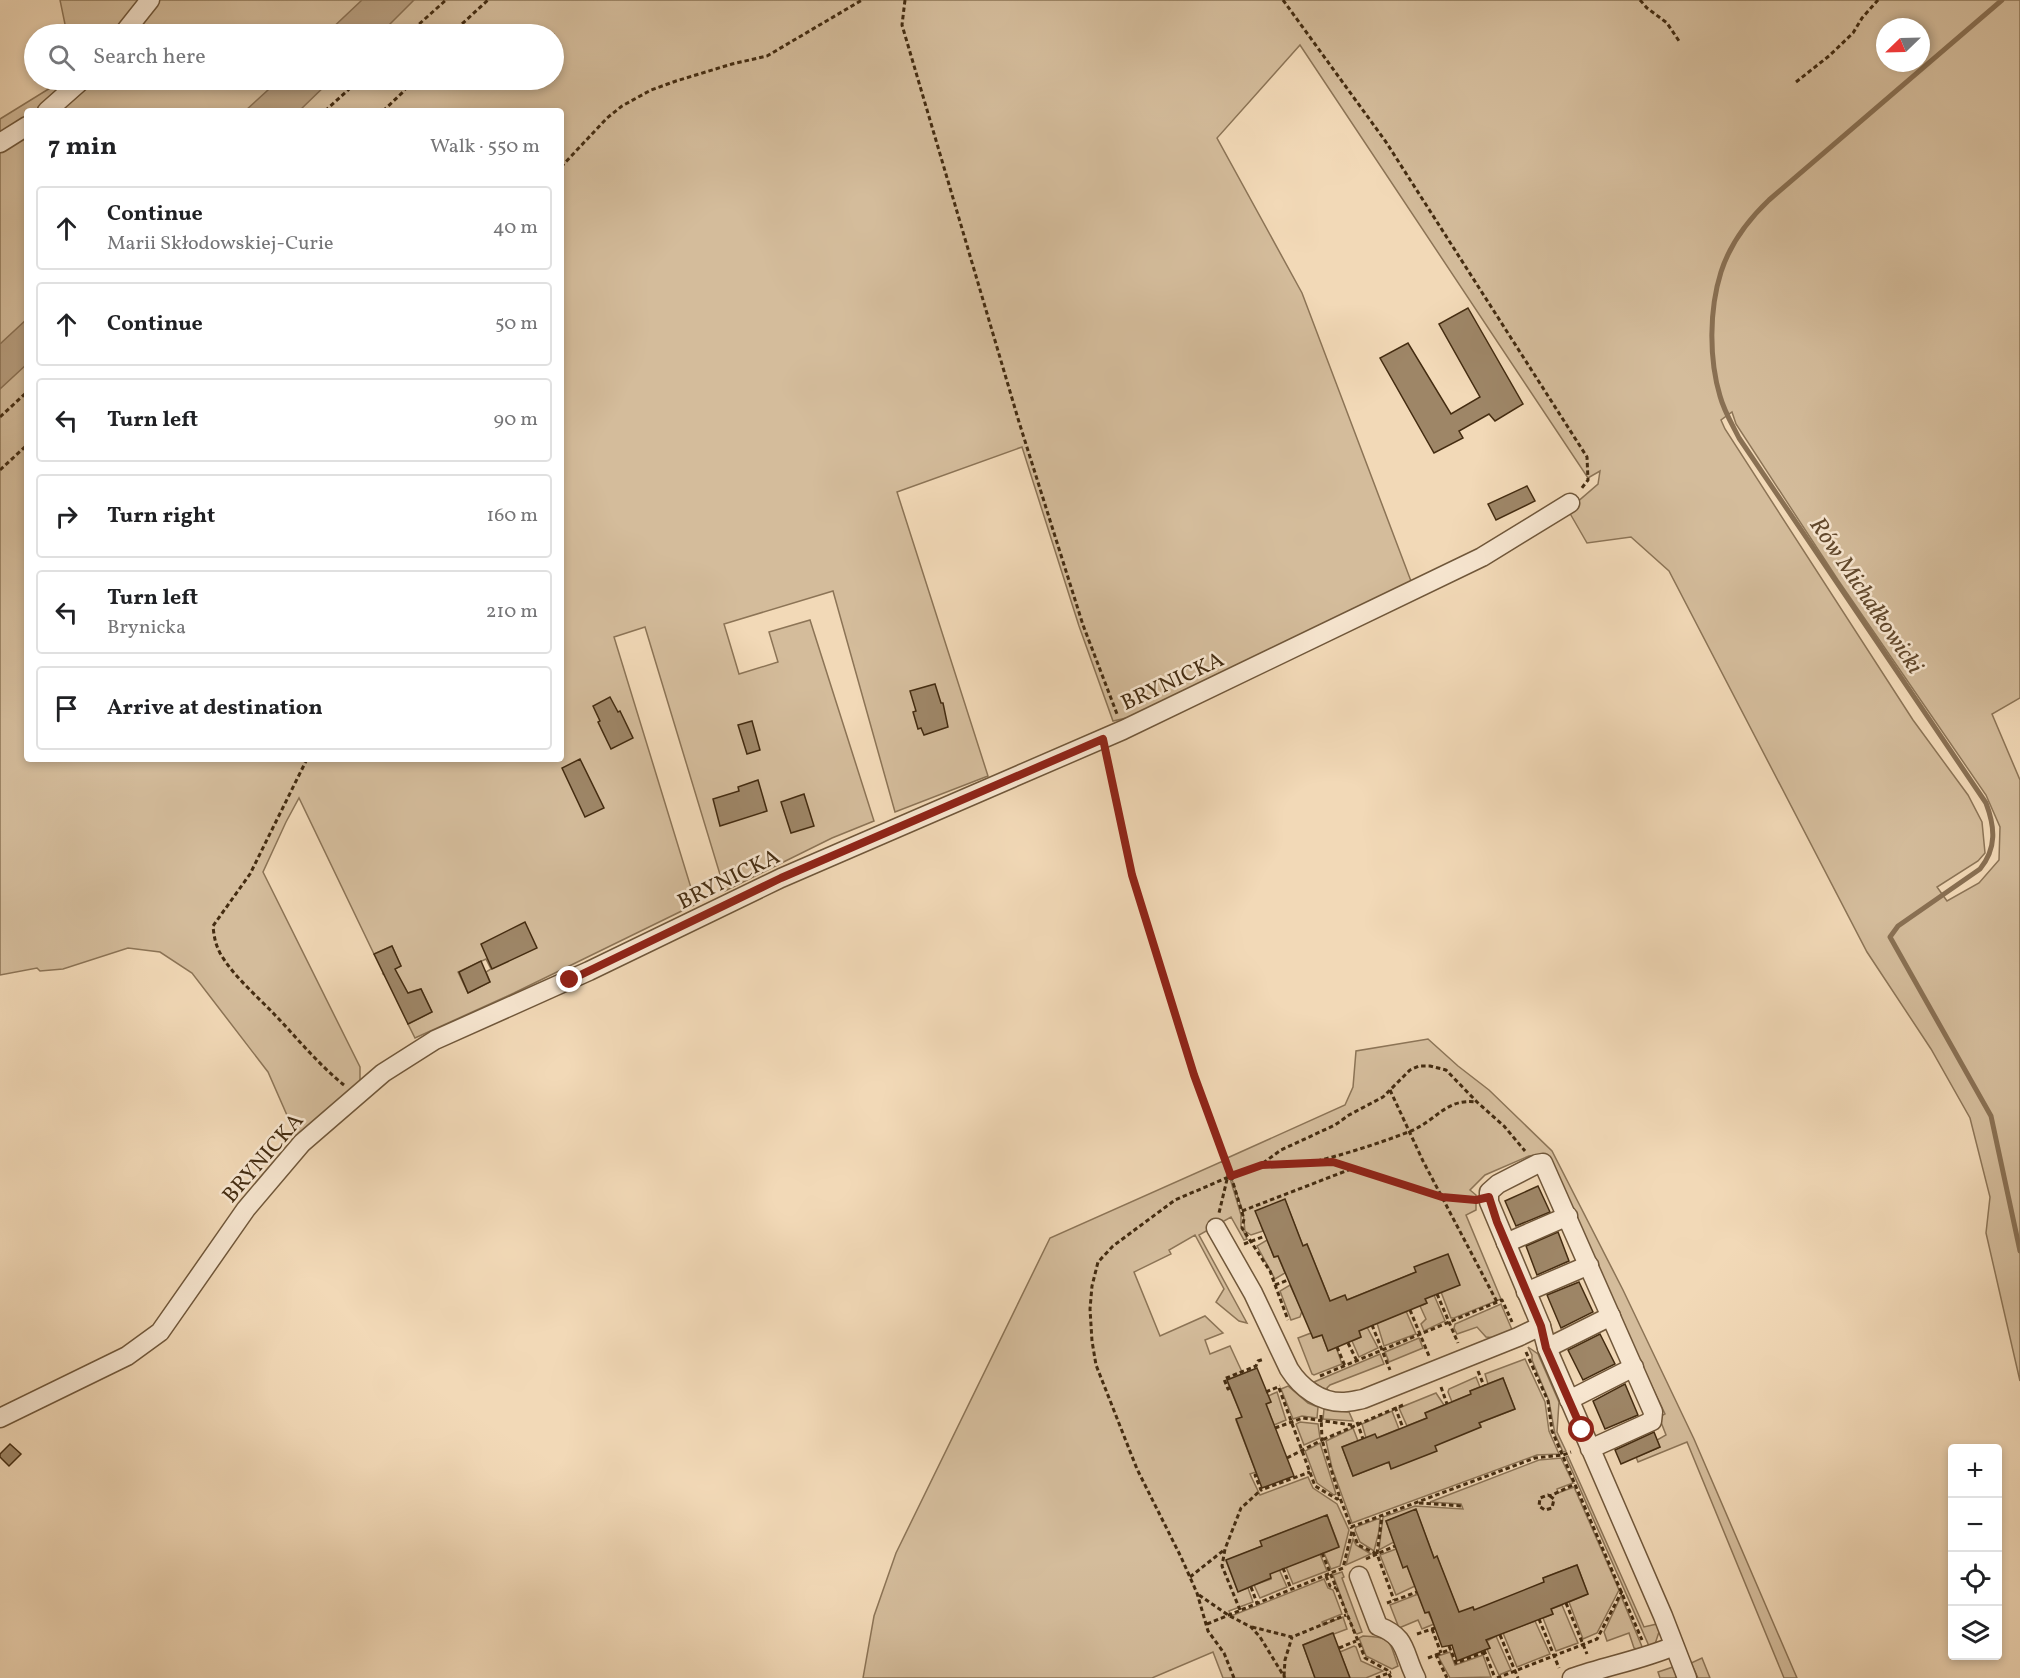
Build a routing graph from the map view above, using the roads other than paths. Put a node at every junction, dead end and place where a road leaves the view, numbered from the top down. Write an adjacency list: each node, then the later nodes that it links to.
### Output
1 (150, 0): 2 (street)
2 (131, 24)
3 (71, 90): 4 (street)
4 (50, 108)
5 (24, 128): 6 (street)
6 (0, 143)
7 (1570, 503): 18 (street, BRYNICKA)
8 (1568, 1216): 10 (street); 10 (street); 11 (street)
9 (1216, 1228): 14 (street)
10 (1506, 1243): 12 (street)
11 (1589, 1264): 12 (street); 13 (street)
12 (1526, 1292): 14 (street)
13 (1611, 1316): 15 (street); 16 (street)
14 (1541, 1326): 15 (street)
15 (1546, 1348): 17 (street)
16 (1634, 1367): 17 (street); 19 (street)
17 (1569, 1400): 19 (street)
18 (0, 1418)
19 (1590, 1449): 21 (street)
20 (1359, 1576): 22 (street)
21 (1674, 1646): 23 (street); 24 (street)
22 (1407, 1671)
23 (1572, 1678)
24 (1687, 1678)

